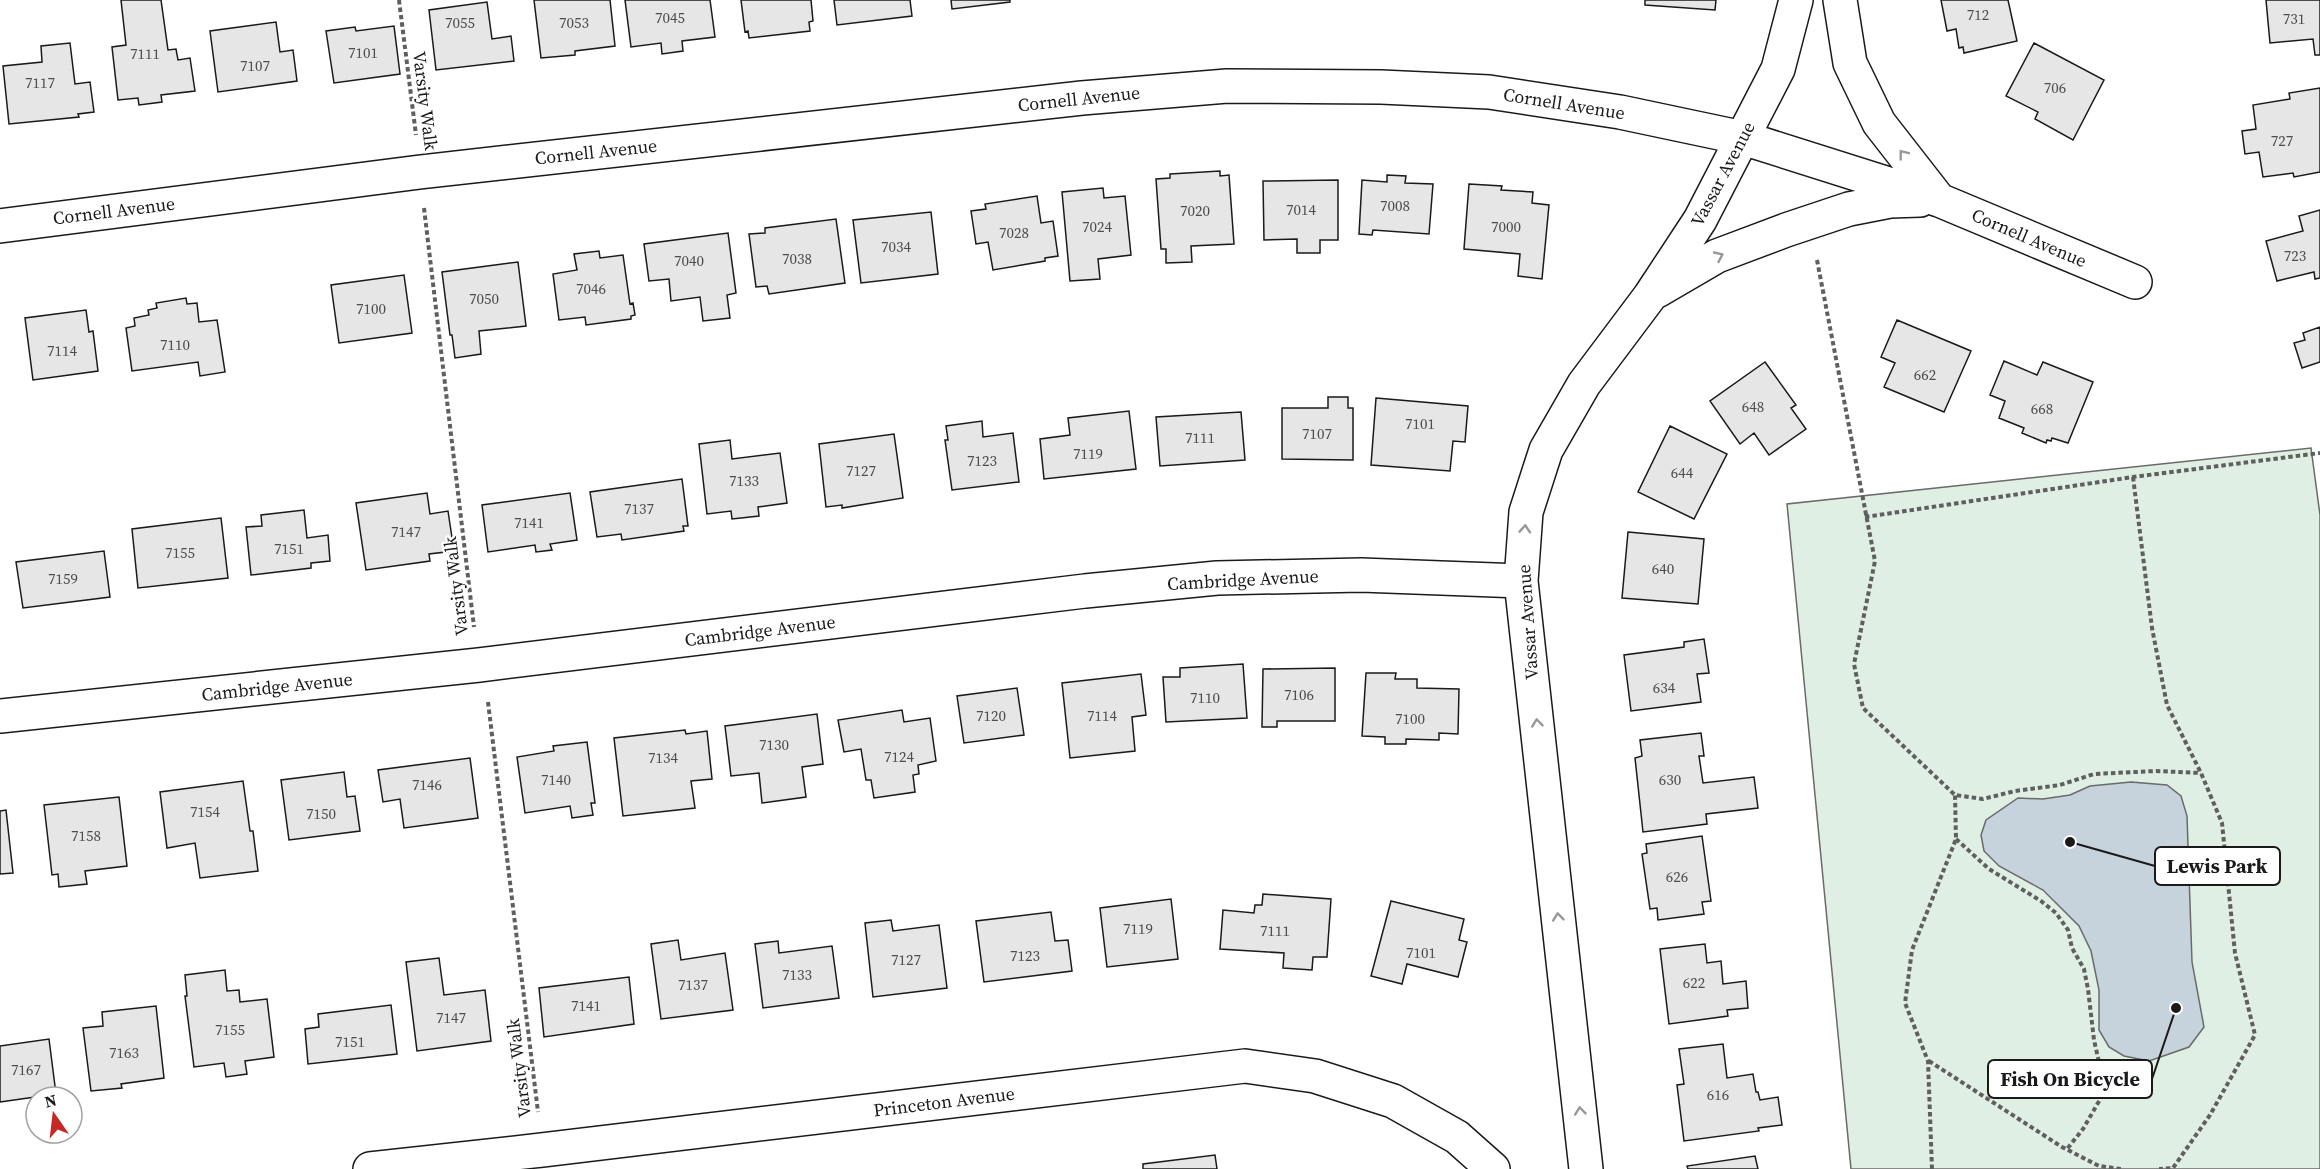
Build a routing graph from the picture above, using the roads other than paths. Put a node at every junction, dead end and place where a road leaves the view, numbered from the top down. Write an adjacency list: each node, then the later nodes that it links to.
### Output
1 (1796, 0): 3 (street, Vassar Avenue)
2 (1840, 0): 4 (street, one-way to 2)
3 (1743, 138): 4 (street, Cornell Avenue); 5 (street, Cornell Avenue); 7 (street, Vassar Avenue)
4 (1939, 200): 6 (street, Cornell Avenue); 7 (street, one-way to 4)
5 (0, 226)
6 (2135, 282)
7 (1650, 296): 8 (street, Vassar Avenue, one-way to 7)
8 (1521, 581): 9 (street, Cambridge Avenue); 12 (street, Vassar Avenue, one-way to 8)
9 (0, 716)
10 (370, 1169): 11 (street, Princeton Avenue)
11 (1493, 1169)
12 (1586, 1169)

